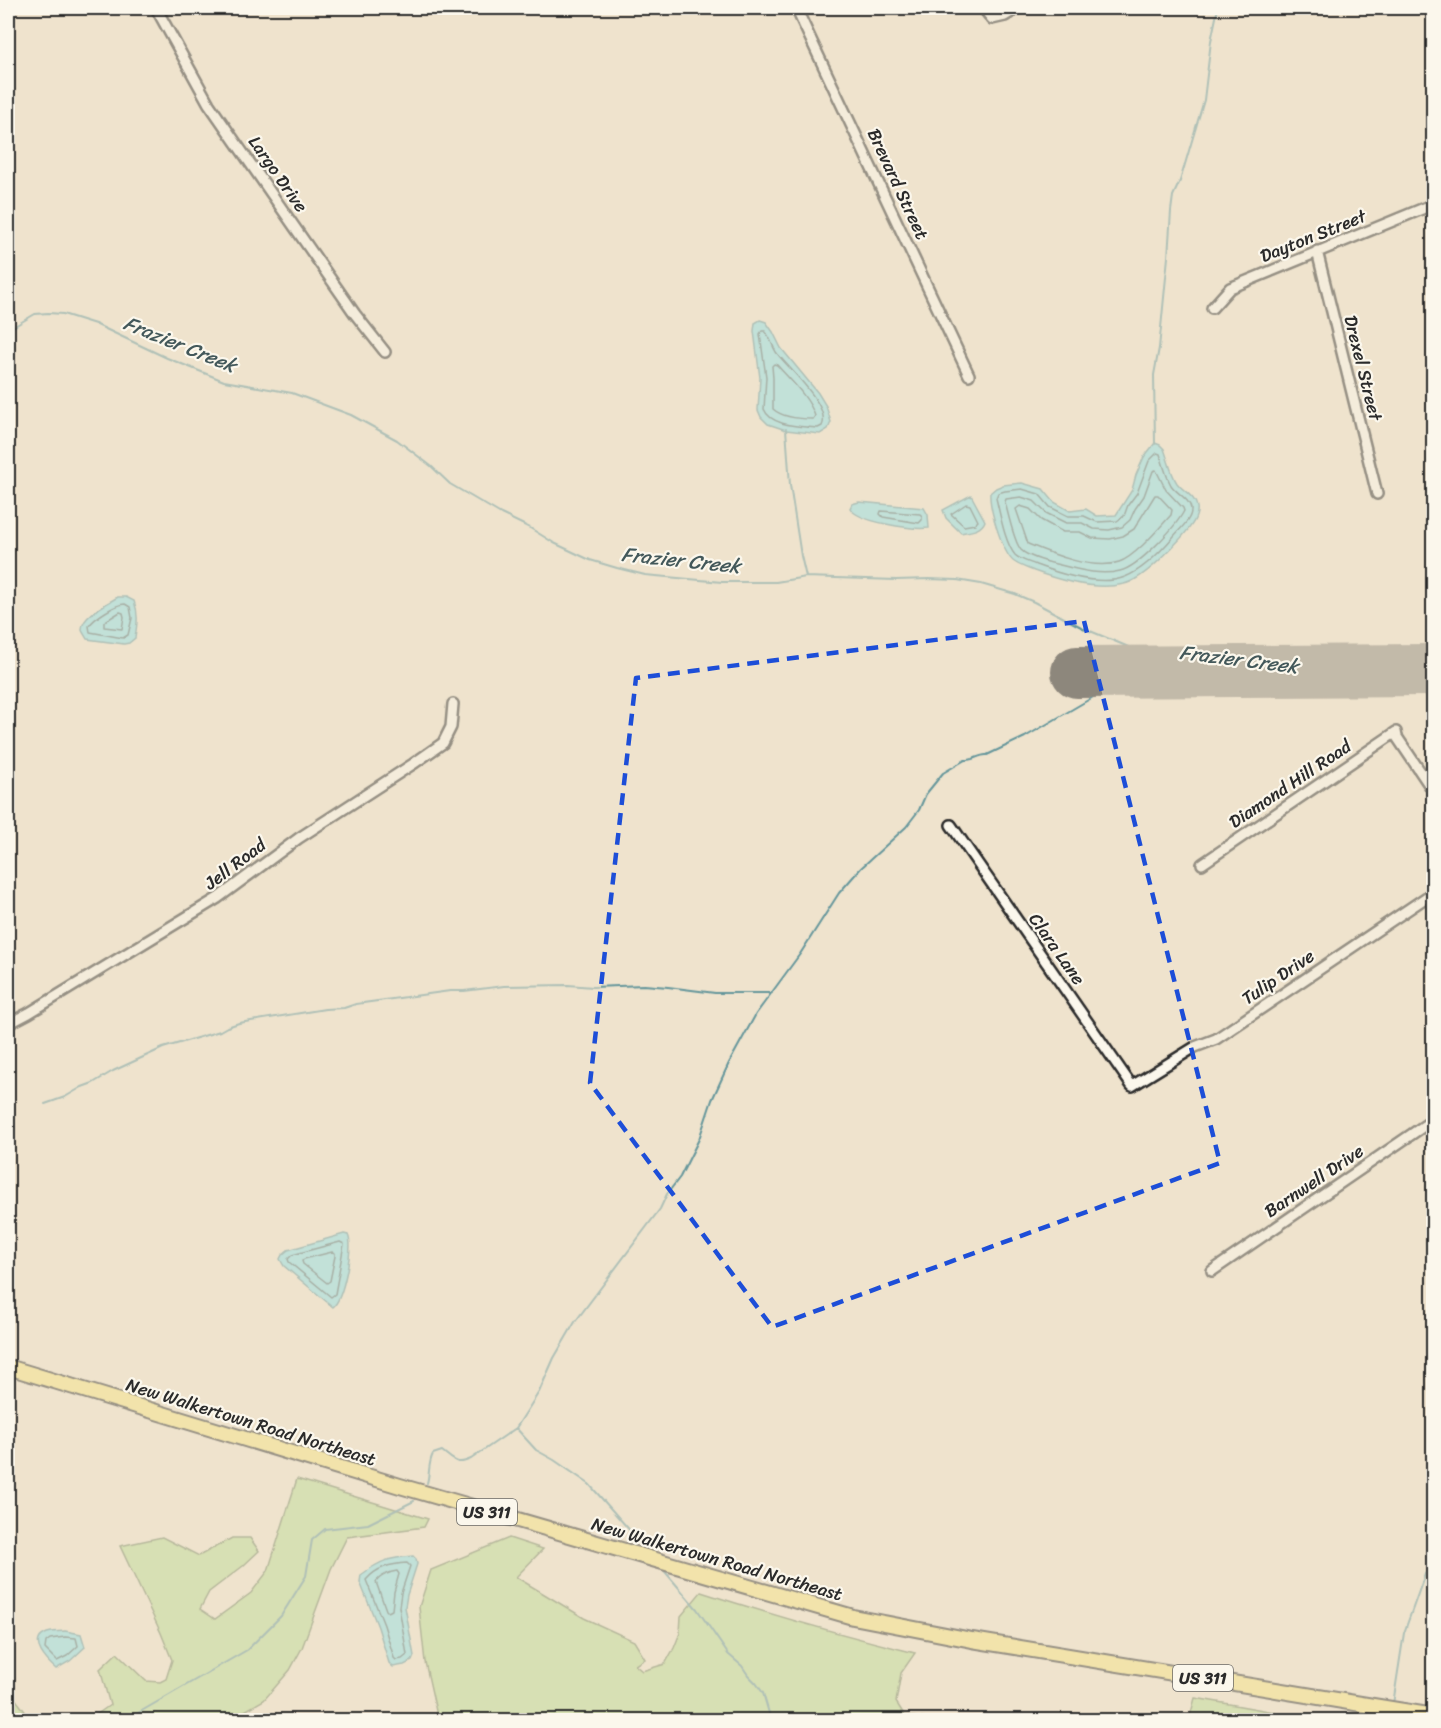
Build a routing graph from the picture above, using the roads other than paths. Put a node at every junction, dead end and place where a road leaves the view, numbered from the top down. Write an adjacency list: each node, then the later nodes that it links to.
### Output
1 (156, 8): 8 (street, Largo Drive)
2 (796, 8): 9 (street, Brevard Street)
3 (983, 8): 4 (street)
4 (1018, 8)
5 (1434, 204): 6 (street, Dayton Street)
6 (1317, 251): 7 (street, Dayton Street); 10 (street, Drexel Street)
7 (1212, 308)
8 (384, 352)
9 (969, 375)
10 (1377, 494)
11 (453, 704): 16 (street, Jell Road)
12 (1434, 792): 14 (street, Diamond Hill Road)
13 (951, 825): 17 (street, Clara Lane)
14 (1202, 864)
15 (1434, 892): 17 (street, Tulip Drive)
16 (8, 1024)
17 (1137, 1083)
18 (1434, 1119): 19 (street, Barnwell Drive)
19 (1212, 1270)
20 (8, 1367): 21 (main road, New Walkertown Road Northeast / US 311)
21 (1434, 1716)

